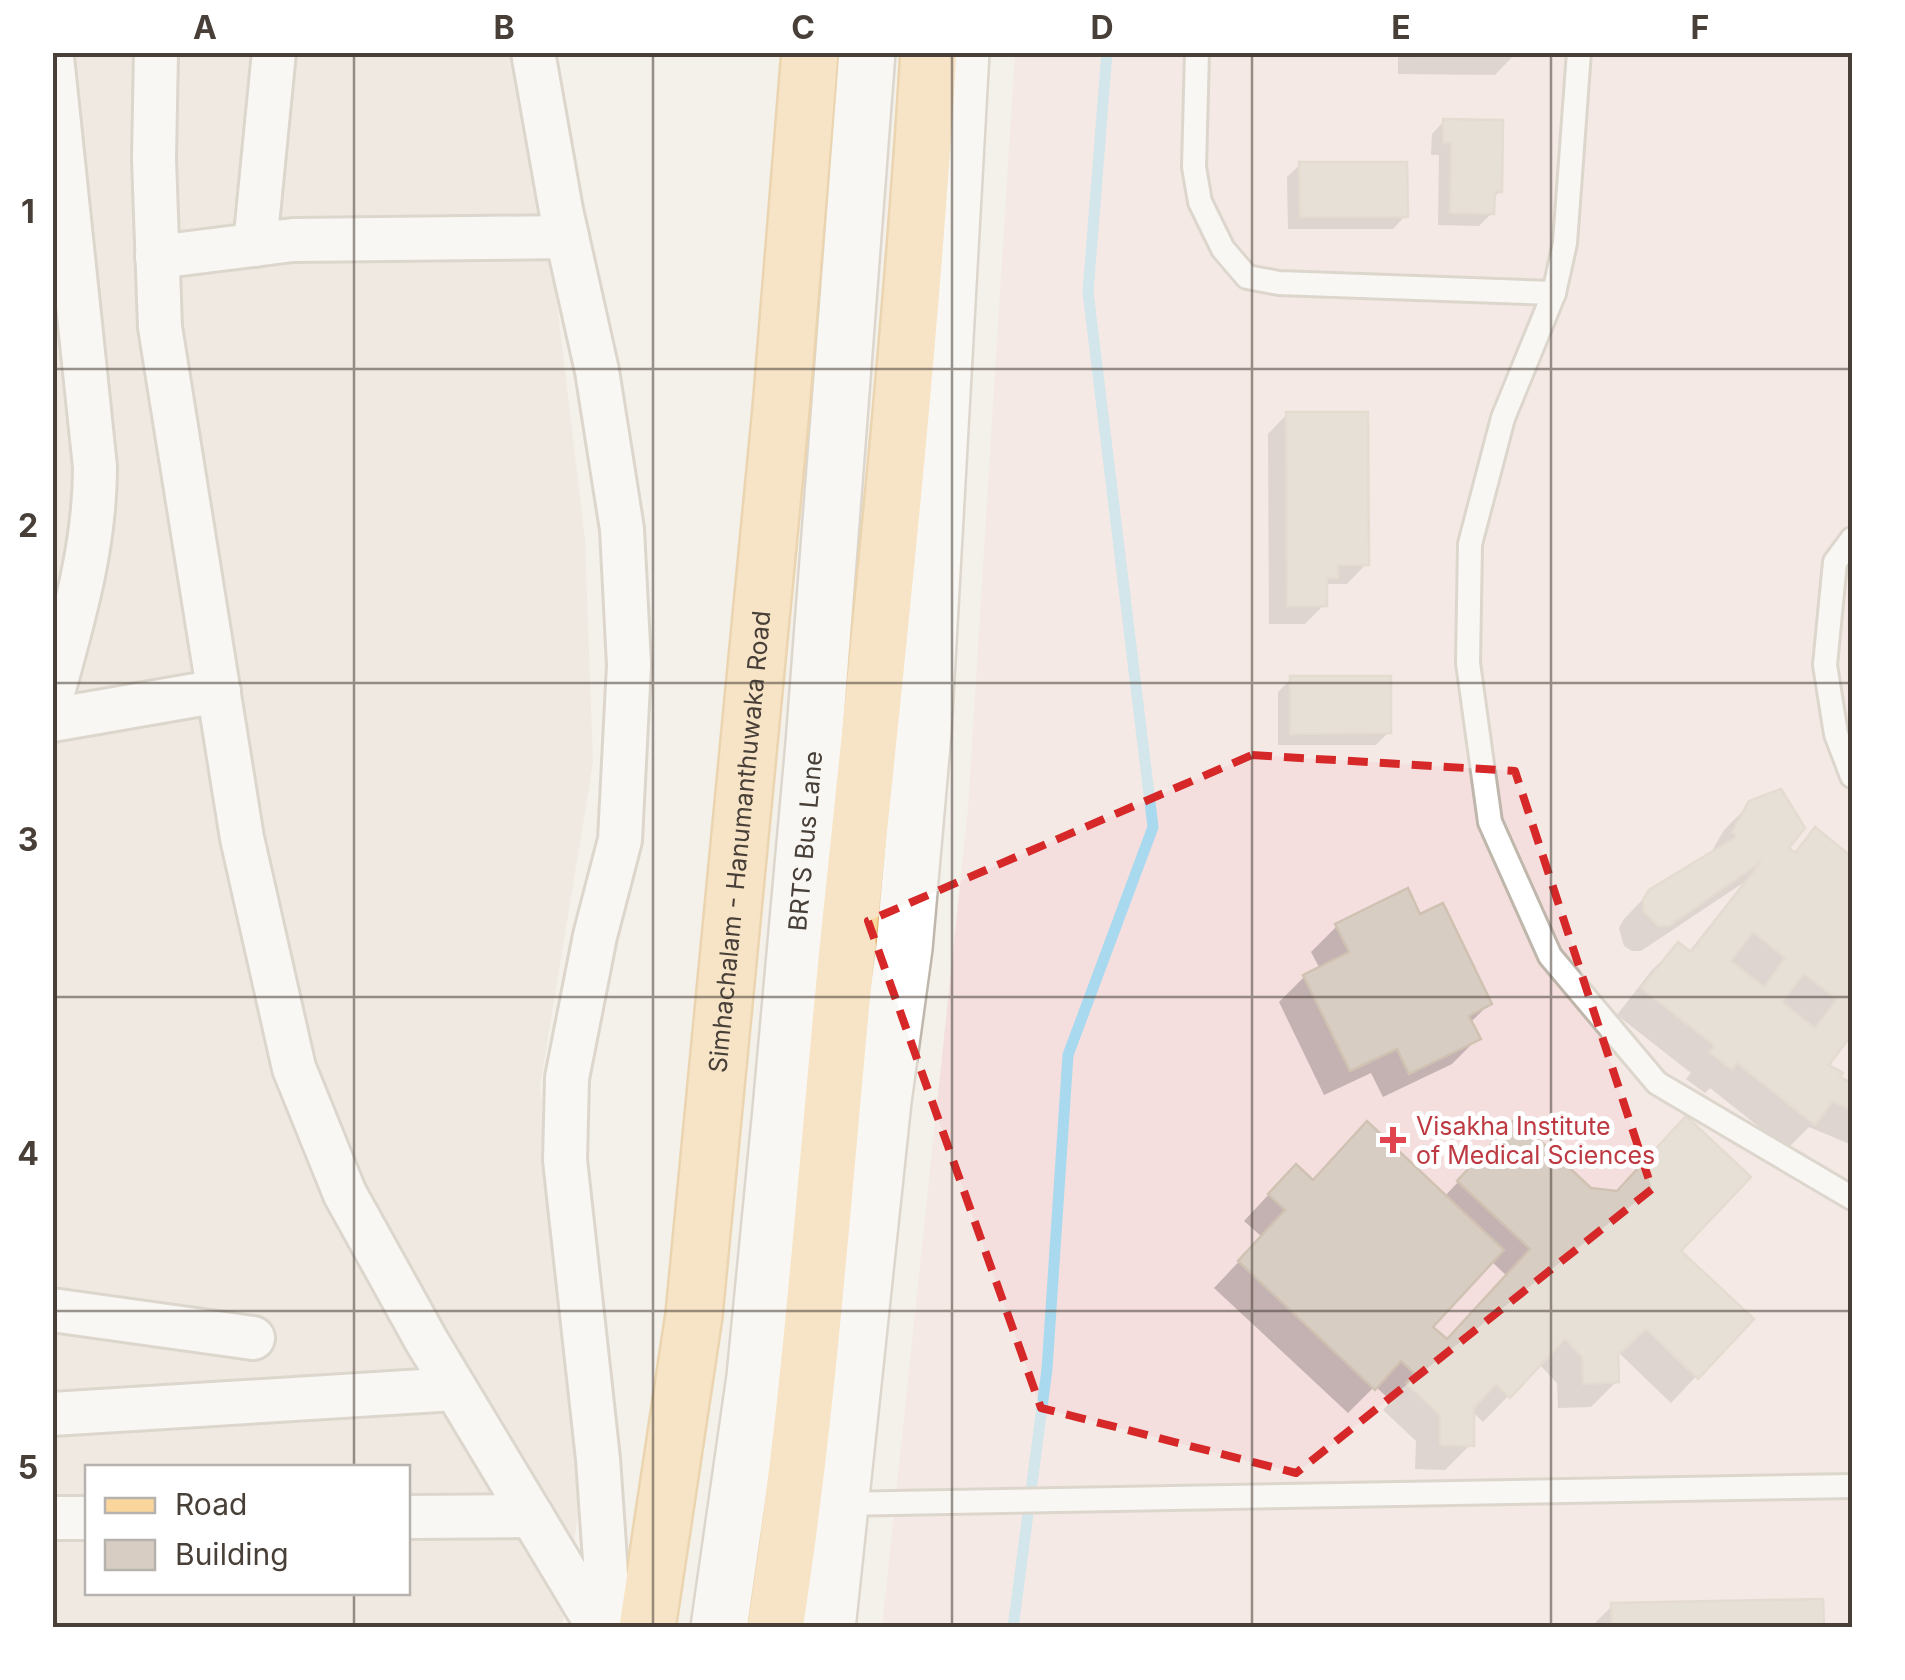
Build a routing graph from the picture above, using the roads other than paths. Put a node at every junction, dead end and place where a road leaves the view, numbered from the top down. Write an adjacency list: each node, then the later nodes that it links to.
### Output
1 (156, 52): 14 (street)
2 (274, 52): 13 (street)
3 (533, 52): 12 (street)
4 (810, 52): 21 (main road, Simhachalam - Hanumanthuwaka Road)
5 (867, 52): 22 (street, BRTS Bus Lane)
6 (929, 52): 22 (main road)
7 (961, 52): 23 (street)
8 (1197, 52): 15 (lane)
9 (1578, 52): 15 (lane)
10 (52, 56): 11 (street)
11 (54, 103): 18 (street)
12 (567, 237): 13 (street); 35 (street)
13 (255, 245): 14 (street)
14 (157, 257): 17 (street)
15 (1554, 293): 24 (lane)
16 (1852, 538): 20 (lane)
17 (219, 692): 19 (street); 27 (street)
18 (52, 696)
19 (52, 720)
20 (1852, 776)
21 (732, 930): 22 (street); 35 (main road, Simhachalam - Hanumanthuwaka Road)
22 (822, 940): 23 (street); 36 (street, BRTS Bus Lane); 37 (main road)
23 (904, 948): 30 (street)
24 (1852, 1198)
25 (52, 1310): 26 (street)
26 (253, 1338)
27 (455, 1388): 28 (street); 31 (street)
28 (52, 1414)
29 (1852, 1486): 30 (lane)
30 (838, 1504): 38 (street)
31 (532, 1516): 32 (street); 35 (street)
32 (410, 1517)
33 (52, 1518): 34 (street)
34 (85, 1518)
35 (621, 1613)
36 (719, 1628)
37 (775, 1628)
38 (827, 1628)

